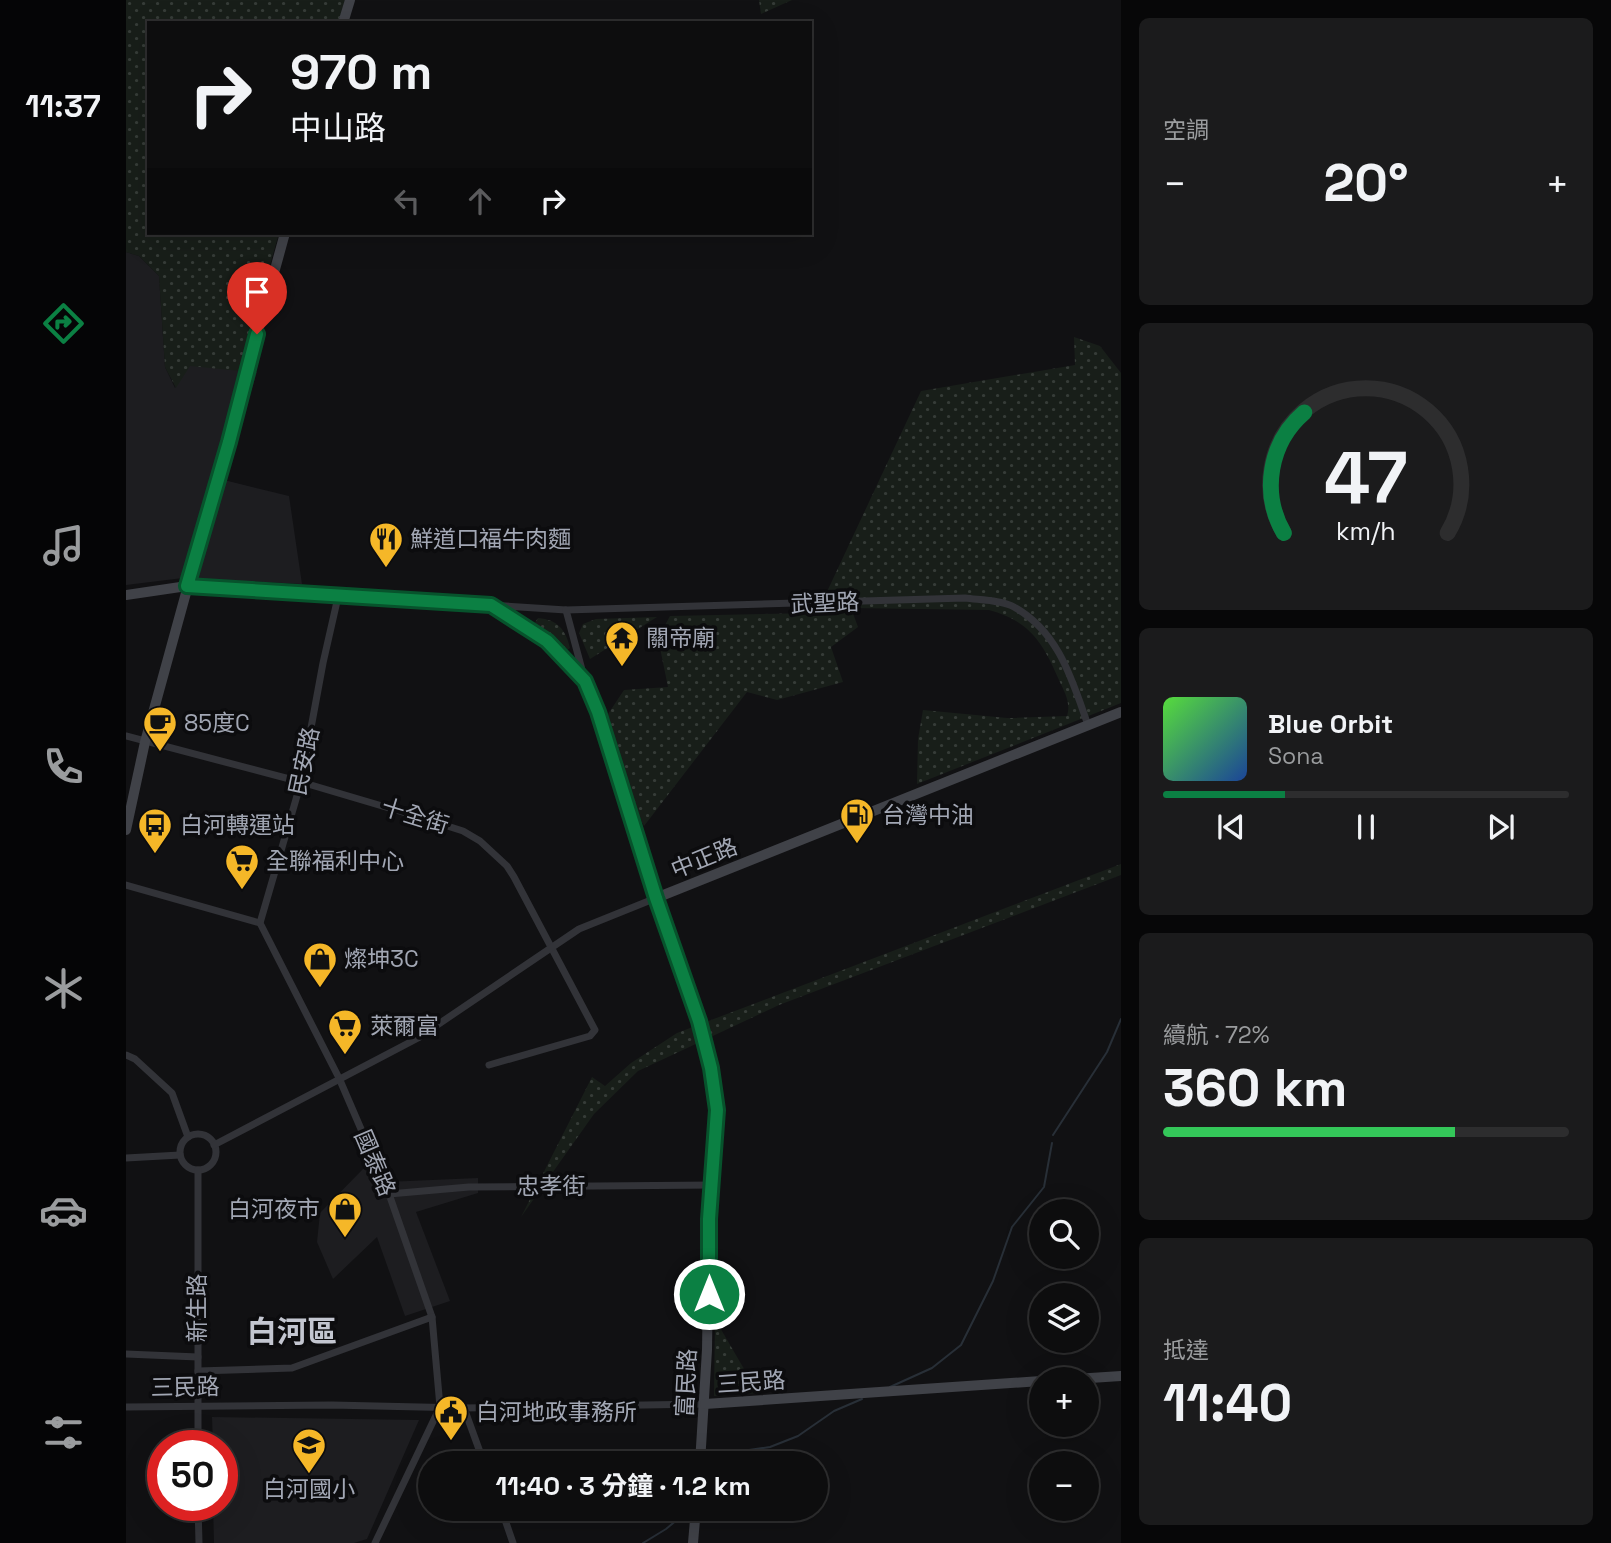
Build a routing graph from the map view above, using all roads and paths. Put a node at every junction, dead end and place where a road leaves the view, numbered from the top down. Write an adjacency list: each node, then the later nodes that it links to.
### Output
1 (350, 0): 2 (main road)
2 (344, 21)
3 (284, 235): 4 (main road)
4 (187, 586): 5 (main road, 富民路); 6 (main road, 富民路); 13 (main road)
5 (126, 595)
6 (338, 597): 7 (main road, 富民路); 14 (street, 民安路)
7 (491, 605): 8 (street, 武聖路); 9 (main road, 富民路)
8 (566, 610): 9 (street); 11 (street, 武聖路)
9 (585, 681): 17 (main road, 富民路)
10 (1121, 712): 11 (main road, 中正路)
11 (1088, 725): 17 (main road, 中正路)
12 (126, 736): 13 (street, 十全街)
13 (145, 742): 14 (street, 十全街); 15 (main road)
14 (301, 782): 18 (street, 民安路); 19 (street, 十全街)
15 (126, 830)
16 (126, 885): 18 (street)
17 (656, 898): 19 (street, 中正路); 28 (main road, 富民路)
18 (260, 923): 22 (street, 國泰路)
19 (551, 948): 21 (street, 十全街); 22 (street, 中正路)
20 (126, 1055): 23 (street)
21 (489, 1065)
22 (339, 1078): 24 (street, 中正路); 29 (street, 國泰路)
23 (188, 1136): 24 (street); 25 (street)
24 (214, 1145): 27 (street)
25 (180, 1155): 26 (street); 27 (street)
26 (126, 1158)
27 (198, 1170): 32 (street, 新生路)
28 (713, 1185): 29 (street, 忠孝街); 37 (main road, 富民路)
29 (388, 1194): 30 (street, 國泰路)
30 (432, 1317): 33 (street); 40 (street, 國泰路)
31 (126, 1354): 32 (street)
32 (198, 1357): 33 (street, 新生路)
33 (198, 1371): 38 (street, 新生路)
34 (1121, 1376): 35 (main road)
35 (1099, 1377)
36 (1029, 1382): 37 (main road, 三民路)
37 (705, 1404): 41 (street, 三民路); 44 (main road, 富民路)
38 (198, 1406): 39 (street, 三民路); 40 (street, 三民路); 42 (street, 新生路)
39 (126, 1407)
40 (440, 1407): 41 (street, 三民路); 49 (street)
41 (464, 1408): 43 (street)
42 (198, 1430)
43 (480, 1451)
44 (701, 1451)
45 (198, 1521): 48 (street)
46 (505, 1521): 50 (street)
47 (695, 1521): 51 (main road)
48 (199, 1543)
49 (375, 1543)
50 (513, 1543)
51 (693, 1543)

